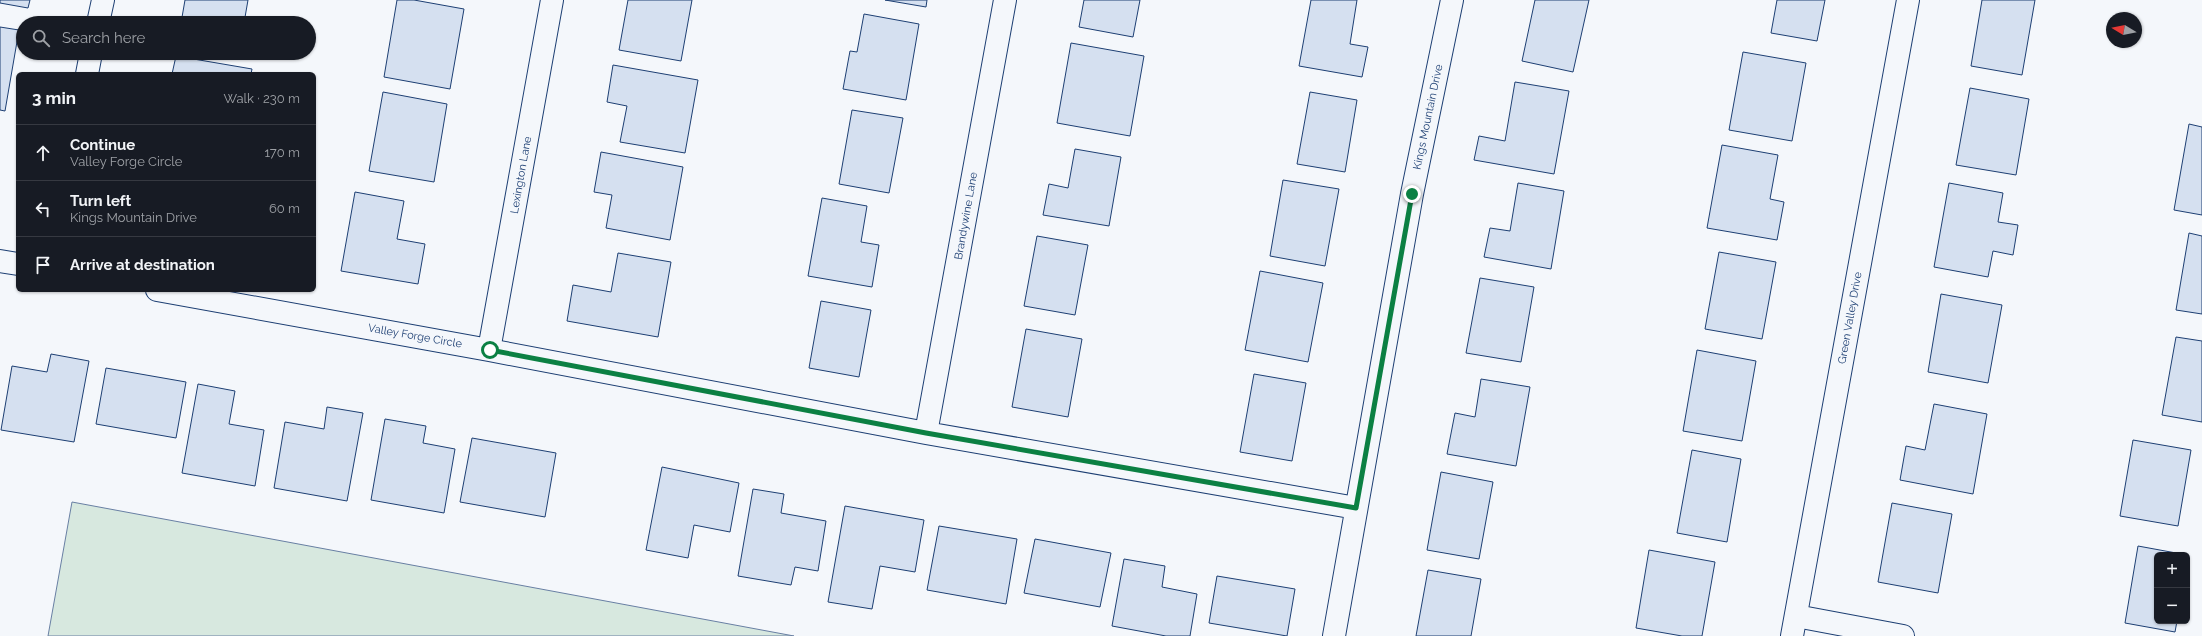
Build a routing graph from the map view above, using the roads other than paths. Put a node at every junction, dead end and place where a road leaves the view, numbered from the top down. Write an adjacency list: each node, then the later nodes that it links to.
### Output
1 (103, 0): 6 (street)
2 (552, 0): 12 (street, Lexington Lane)
3 (1005, 0): 13 (street, Brandywine Lane)
4 (1452, 0): 14 (street, Kings Mountain Drive)
5 (1908, 0): 15 (street, Green Valley Drive)
6 (100, 16)
7 (90, 60): 8 (street)
8 (87, 72)
9 (0, 261): 10 (street)
10 (16, 264)
11 (168, 292): 12 (street, Valley Forge Circle)
12 (490, 350): 13 (street, Valley Forge Circle)
13 (926, 433): 14 (street, Valley Forge Circle)
14 (1356, 508): 16 (street, Kings Mountain Drive)
15 (1794, 626): 17 (street)
16 (1334, 636)
17 (1903, 636)

